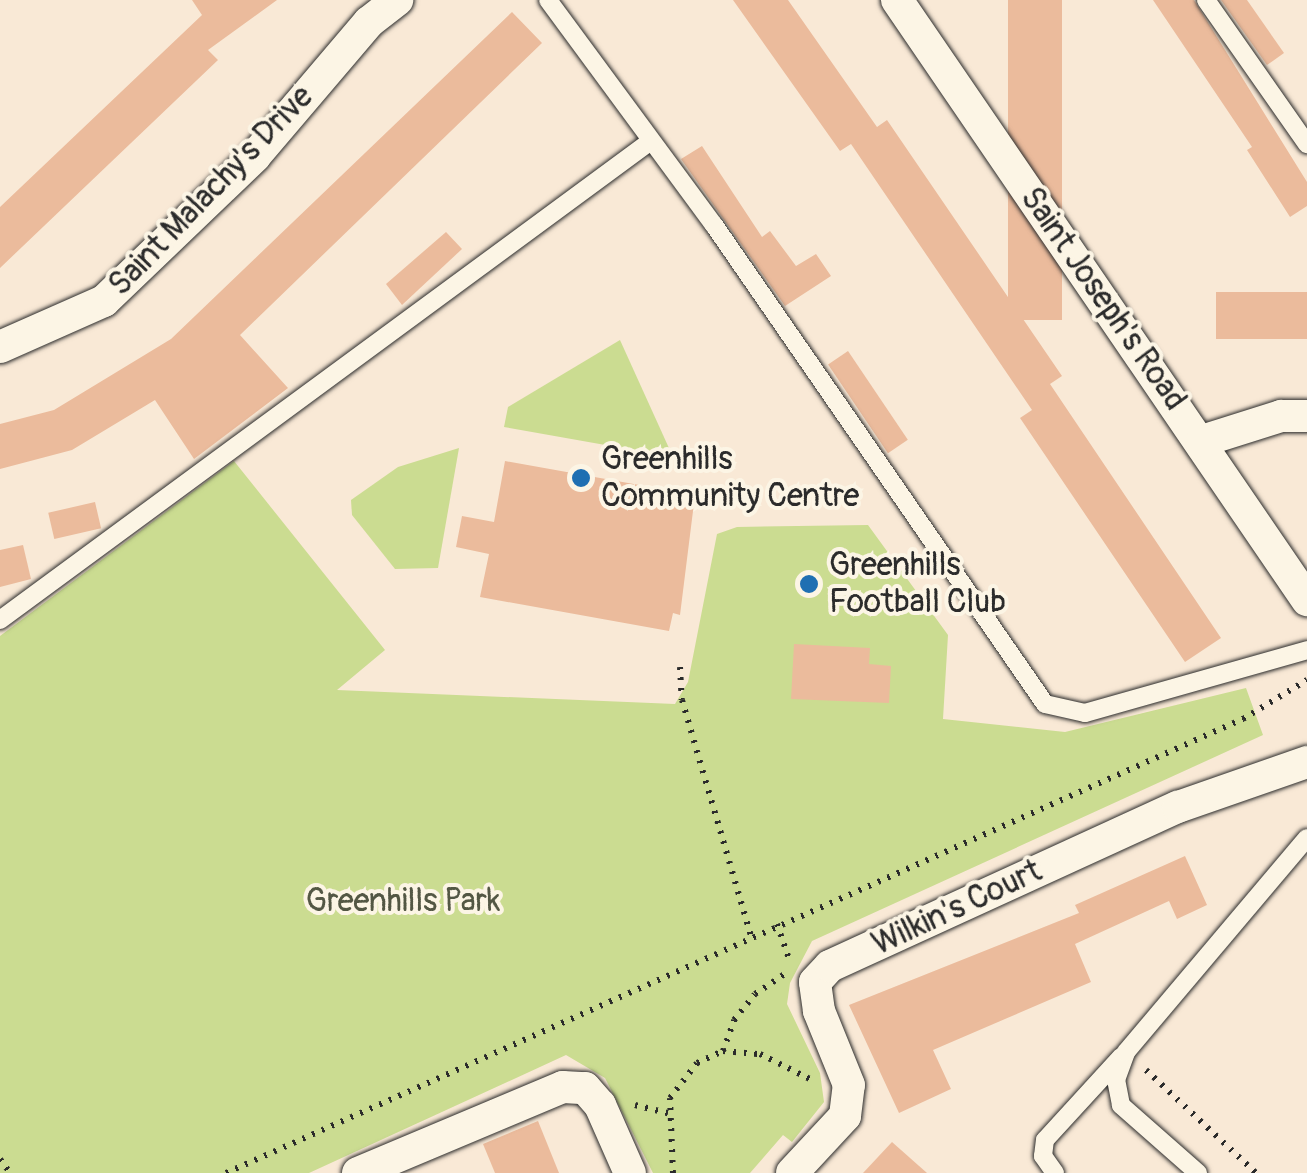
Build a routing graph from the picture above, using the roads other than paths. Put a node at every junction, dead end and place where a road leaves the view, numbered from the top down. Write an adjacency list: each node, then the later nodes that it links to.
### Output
1 (397, 0): 7 (street, Saint Malachy's Drive)
2 (548, 0): 5 (lane)
3 (896, 0): 9 (street, Saint Joseph's Road)
4 (1206, 0): 6 (lane)
5 (650, 141): 11 (lane); 12 (lane)
6 (1307, 144)
7 (0, 347)
8 (1307, 416): 9 (street)
9 (1202, 441): 10 (street, Saint Joseph's Road)
10 (1307, 600)
11 (0, 620)
12 (1307, 650)
13 (1307, 762): 18 (street, Wilkin's Court)
14 (1307, 838): 15 (lane)
15 (1126, 1052): 19 (lane); 20 (lane)
16 (358, 1173): 17 (street)
17 (630, 1173)
18 (792, 1173)
19 (1055, 1173)
20 (1198, 1173)

